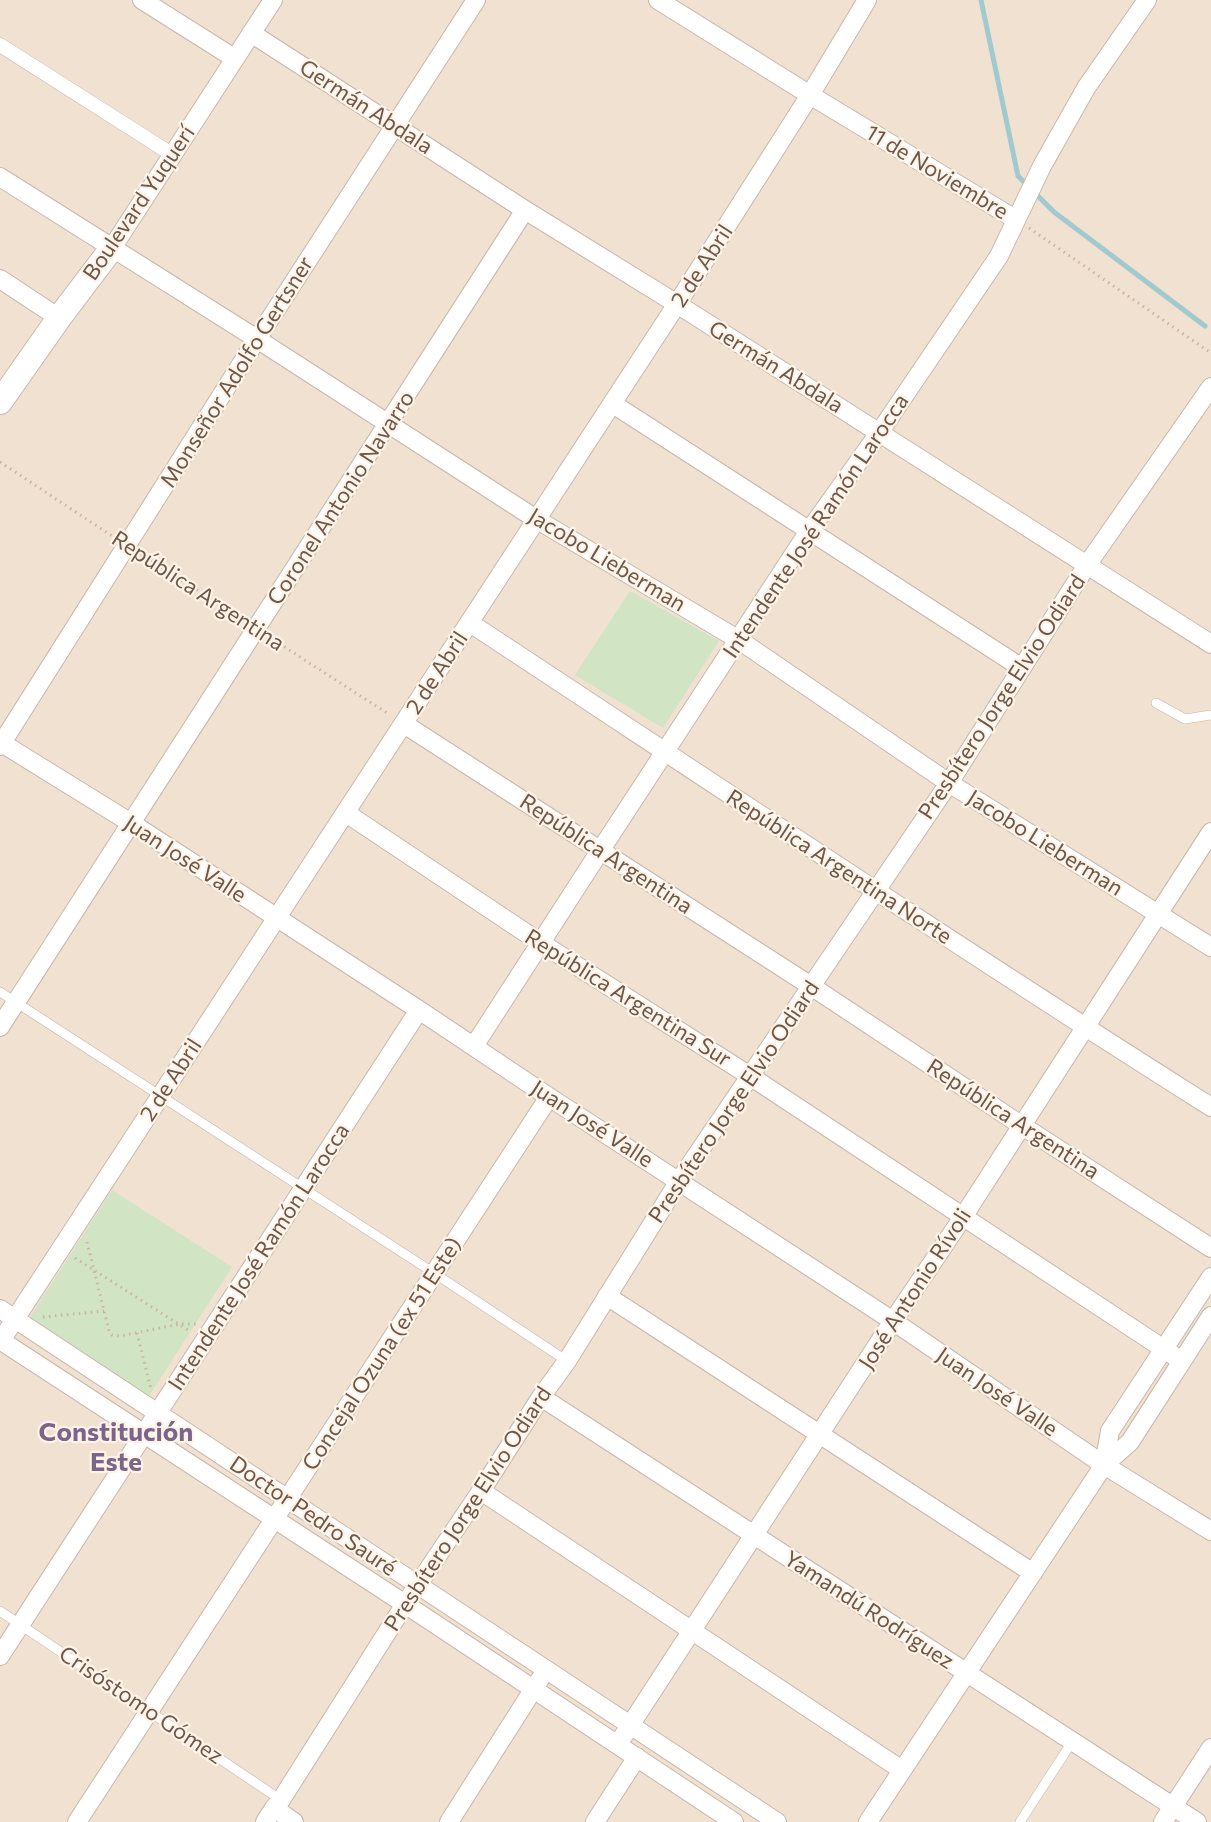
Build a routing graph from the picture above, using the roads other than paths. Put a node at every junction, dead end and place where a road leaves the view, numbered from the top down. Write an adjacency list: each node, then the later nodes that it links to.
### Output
1 (142, 0): 9 (street)
2 (273, 0): 7 (street, Boulevard Yuquerí)
3 (476, 0): 11 (street, Monseñor Adolfo Gertsner)
4 (658, 0): 10 (street, 11 de Noviembre)
5 (867, 0): 10 (street, 2 de Abril)
6 (1144, 1): 15 (street, Intendente José Ramón Larocca)
7 (251, 33): 9 (street, Boulevard Yuquerí); 11 (street, Germán Abdala)
8 (0, 45): 12 (street)
9 (234, 58): 12 (street, Boulevard Yuquerí)
10 (810, 95): 15 (street, 11 de Noviembre); 18 (street, 2 de Abril)
11 (395, 125): 14 (street, Germán Abdala); 20 (street, Monseñor Adolfo Gertsner)
12 (173, 155): 16 (street, Boulevard Yuquerí)
13 (0, 177): 16 (street, Jacobo Lieberman)
14 (525, 210): 18 (street, Germán Abdala); 24 (street, Coronel Antonio Navarro)
15 (1016, 219): 25 (street, Intendente José Ramón Larocca)
16 (112, 248): 19 (street, Boulevard Yuquerí); 20 (street, Jacobo Lieberman)
17 (0, 279): 19 (street)
18 (677, 304): 23 (street, 2 de Abril); 25 (street, Germán Abdala)
19 (59, 318): 22 (street, Boulevard Yuquerí)
20 (257, 339): 24 (street, Jacobo Lieberman); 36 (street, Monseñor Adolfo Gertsner)
21 (1211, 387): 28 (street, Presbítero Jorge Elvio Odiard)
22 (0, 402)
23 (613, 404): 26 (street, 2 de Abril); 27 (street)
24 (388, 424): 26 (street, Jacobo Lieberman); 40 (street, Coronel Antonio Navarro)
25 (879, 433): 27 (street, Intendente José Ramón Larocca); 28 (street, Germán Abdala)
26 (536, 519): 29 (street, 2 de Abril); 30 (street, Jacobo Lieberman)
27 (809, 531): 30 (street, Intendente José Ramón Larocca); 32 (street)
28 (1087, 565): 31 (street, Germán Abdala); 32 (street, Presbítero Jorge Elvio Odiard)
29 (470, 623): 35 (street, 2 de Abril); 37 (street, República Argentina Norte)
30 (739, 639): 37 (street, Intendente José Ramón Larocca); 38 (street, Jacobo Lieberman)
31 (1211, 644)
32 (1022, 668): 38 (street, Presbítero Jorge Elvio Odiard)
33 (1156, 703): 34 (lane)
34 (1211, 715)
35 (404, 724): 39 (street, 2 de Abril); 42 (street, República Argentina)
36 (1, 744): 40 (street, Juan José Valle)
37 (665, 752): 42 (street, Intendente José Ramón Larocca); 43 (street, República Argentina Norte)
38 (949, 783): 43 (street, Presbítero Jorge Elvio Odiard); 44 (street, Jacobo Lieberman)
39 (346, 813): 45 (street, 2 de Abril); 46 (street, República Argentina Sur)
40 (131, 823): 45 (street, Juan José Valle); 50 (street, Coronel Antonio Navarro)
41 (1211, 832): 44 (street, José Antonio Rívoli)
42 (600, 850): 46 (street, Intendente José Ramón Larocca); 48 (street, República Argentina)
43 (876, 891): 48 (street, Presbítero Jorge Elvio Odiard); 53 (street, República Argentina Norte)
44 (1158, 914): 47 (street, Jacobo Lieberman); 53 (street, José Antonio Rívoli)
45 (277, 918): 51 (street, Juan José Valle); 56 (street, 2 de Abril)
46 (541, 943): 54 (street, Intendente José Ramón Larocca); 55 (street, República Argentina Sur)
47 (1211, 947)
48 (811, 986): 55 (street, Presbítero Jorge Elvio Odiard); 59 (street, República Argentina)
49 (0, 992): 50 (lane)
50 (16, 1002): 52 (street, Coronel Antonio Navarro); 56 (lane)
51 (419, 1010): 54 (street, Juan José Valle); 61 (street, Intendente José Ramón Larocca)
52 (0, 1027)
53 (1084, 1027): 58 (street, República Argentina Norte); 59 (street, José Antonio Rívoli)
54 (474, 1046): 57 (street, Juan José Valle)
55 (750, 1076): 60 (street, Presbítero Jorge Elvio Odiard); 62 (street, República Argentina Sur)
56 (161, 1096): 61 (lane); 67 (street, 2 de Abril)
57 (549, 1097): 60 (street, Juan José Valle); 64 (street, Concejal Ozuna (ex 51 Este))
58 (1211, 1107)
59 (1021, 1125): 62 (street, José Antonio Rívoli); 63 (street, República Argentina)
60 (679, 1181): 66 (street, Presbítero Jorge Elvio Odiard); 69 (street, Juan José Valle)
61 (304, 1188): 64 (lane); 75 (street, Intendente José Ramón Larocca)
62 (963, 1217): 69 (street, José Antonio Rívoli); 71 (street, República Argentina Sur)
63 (1211, 1248)
64 (434, 1273): 72 (lane); 80 (street, Concejal Ozuna (ex 51 Este))
65 (1211, 1277): 71 (street)
66 (607, 1296): 72 (street, Presbítero Jorge Elvio Odiard); 77 (street)
67 (8, 1314): 70 (street, 2 de Abril); 75 (street, Doctor Pedro Sauré)
68 (1211, 1316): 73 (street)
69 (893, 1322): 77 (street, José Antonio Rívoli); 78 (street, Juan José Valle)
70 (0, 1341): 76 (street, Doctor Pedro Sauré)
71 (1163, 1348): 73 (street, República Argentina Sur); 78 (street)
72 (567, 1361): 74 (street, Presbítero Jorge Elvio Odiard)
73 (1182, 1361): 78 (street)
74 (541, 1397): 79 (street, Presbítero Jorge Elvio Odiard); 83 (street, Yamandú Rodríguez)
75 (158, 1413): 76 (street, Intendente José Ramón Larocca); 80 (street, Doctor Pedro Sauré)
76 (144, 1434): 81 (street, Doctor Pedro Sauré); 88 (street, Intendente José Ramón Larocca)
77 (819, 1435): 83 (street, José Antonio Rívoli); 84 (street)
78 (1104, 1465): 82 (street, Juan José Valle); 84 (street)
79 (481, 1491): 85 (street, Presbítero Jorge Elvio Odiard); 89 (street)
80 (287, 1499): 81 (street, Concejal Ozuna (ex 51 Este)); 85 (street, Doctor Pedro Sauré)
81 (274, 1519): 86 (street, Doctor Pedro Sauré); 94 (street, Concejal Ozuna (ex 51 Este))
82 (1211, 1531)
83 (754, 1535): 89 (street, José Antonio Rívoli); 92 (street, Yamandú Rodríguez)
84 (1033, 1573): 92 (street)
85 (417, 1585): 86 (street, Presbítero Jorge Elvio Odiard); 91 (street, Doctor Pedro Sauré)
86 (405, 1604): 93 (street, Doctor Pedro Sauré); 101 (street, Presbítero Jorge Elvio Odiard)
87 (0, 1611): 88 (lane, Crisóstomo Gómez)
88 (21, 1625): 90 (street, Intendente José Ramón Larocca); 94 (lane, Crisóstomo Gómez)
89 (692, 1631): 95 (street, José Antonio Rívoli); 100 (street)
90 (0, 1656)
91 (546, 1670): 93 (street); 95 (street, Doctor Pedro Sauré)
92 (966, 1673): 96 (street, Yamandú Rodríguez); 100 (street)
93 (532, 1689): 97 (street, Doctor Pedro Sauré); 105 (street)
94 (149, 1710): 101 (lane, Crisóstomo Gómez); 103 (street, Concejal Ozuna (ex 51 Este))
95 (631, 1725): 97 (street, José Antonio Rívoli); 108 (street, Doctor Pedro Sauré)
96 (1072, 1742): 102 (street, Yamandú Rodríguez); 110 (lane)
97 (618, 1744): 99 (street, Doctor Pedro Sauré)
98 (1211, 1748): 102 (street)
99 (637, 1757): 106 (street); 107 (street, Doctor Pedro Sauré)
100 (902, 1770): 109 (street)
101 (273, 1810): 104 (street, Crisóstomo Gómez)
102 (1168, 1814): 111 (street, Yamandú Rodríguez)
103 (77, 1822)
104 (294, 1822)
105 (449, 1822)
106 (595, 1822)
107 (734, 1822)
108 (777, 1822)
109 (868, 1822)
110 (1020, 1822)
111 (1197, 1822)

